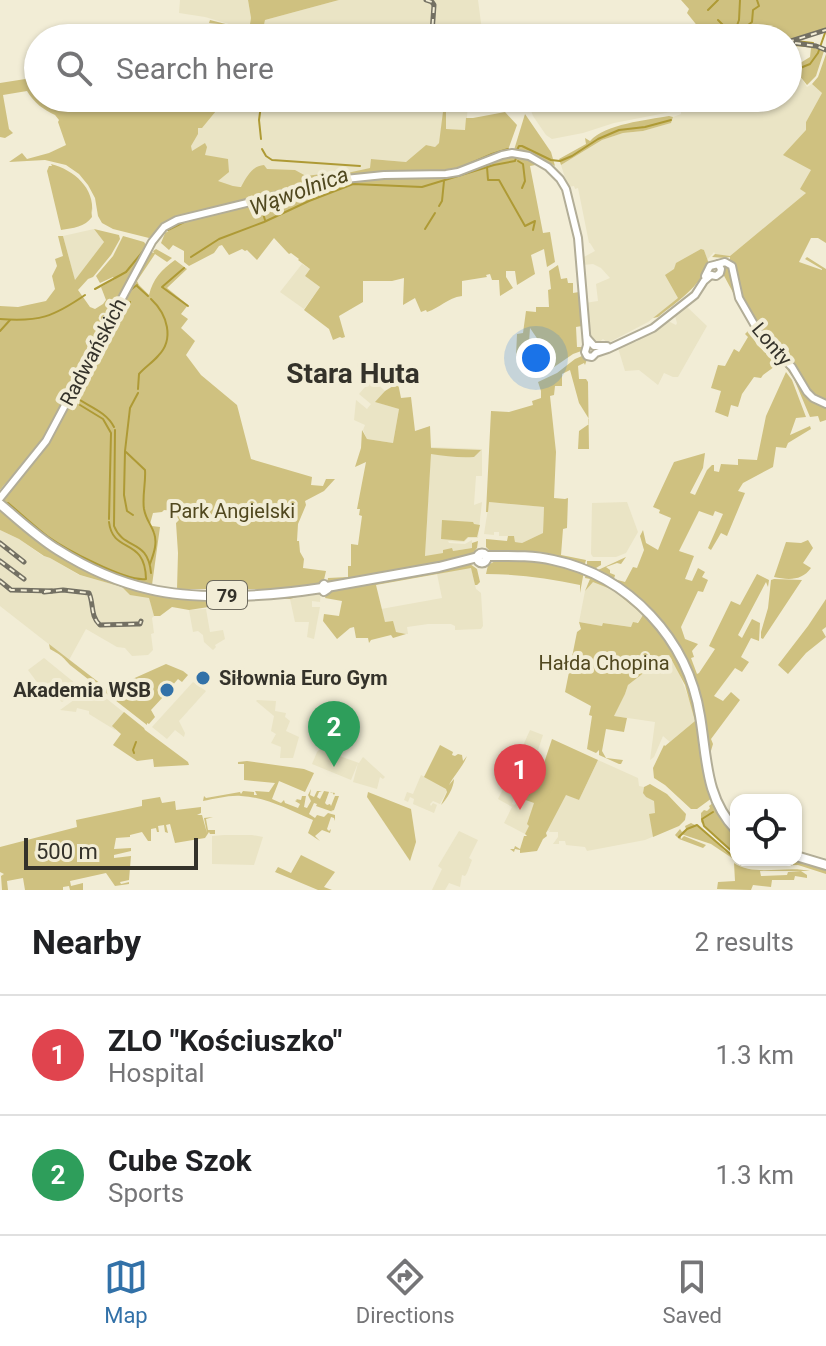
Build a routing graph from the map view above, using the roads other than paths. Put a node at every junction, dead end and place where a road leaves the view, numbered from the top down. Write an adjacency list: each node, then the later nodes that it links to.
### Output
1 (710, 273): 3 (main road); 4 (main road); 5 (main road, Lonty)
2 (586, 334): 3 (main road); 4 (main road); 6 (main road, Radwańskich)
3 (607, 346): 4 (main road)
4 (591, 350)
5 (826, 404)
6 (0, 501): 7 (main road, 79)
7 (730, 820)
8 (802, 860): 9 (main road)
9 (826, 866)

